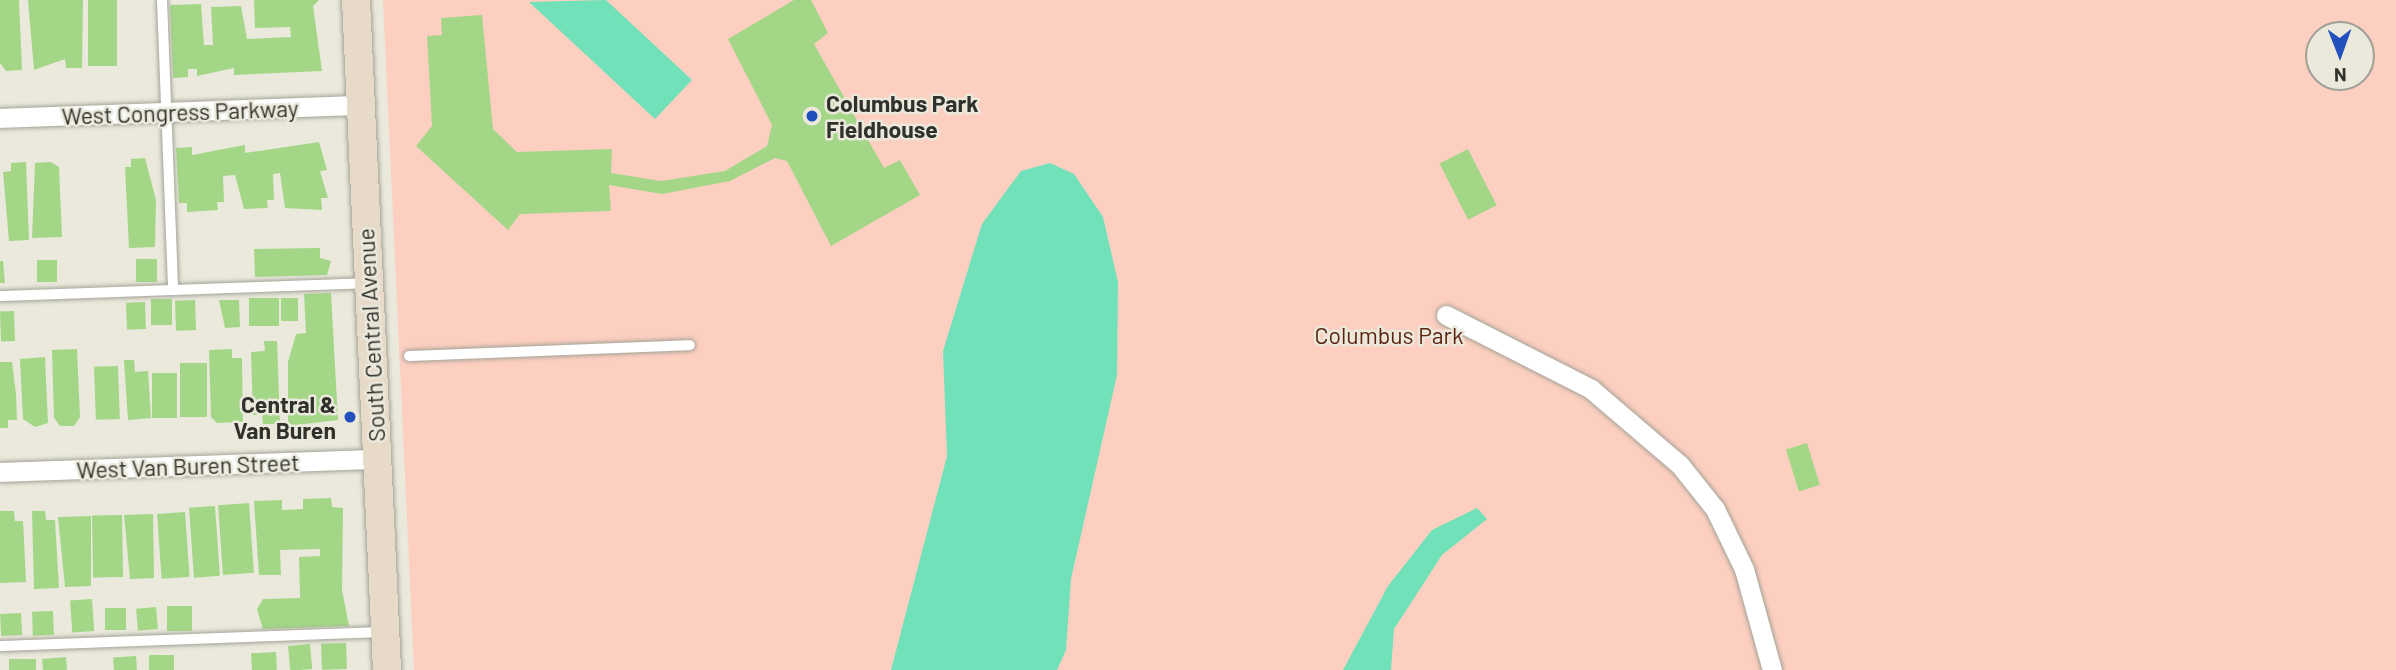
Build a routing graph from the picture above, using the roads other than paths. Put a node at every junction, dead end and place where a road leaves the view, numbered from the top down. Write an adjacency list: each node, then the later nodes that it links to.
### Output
1 (162, 0): 4 (lane)
2 (356, 0): 3 (street, South Central Avenue)
3 (360, 106): 4 (street, West Congress Parkway); 6 (street, South Central Avenue)
4 (166, 112): 5 (street, West Congress Parkway); 7 (lane)
5 (0, 118)
6 (369, 283): 7 (lane); 12 (street, South Central Avenue)
7 (173, 290): 8 (lane)
8 (0, 296)
9 (1446, 315): 17 (street)
10 (690, 345): 11 (lane)
11 (410, 356)
12 (377, 459): 13 (street, West Van Buren Street); 14 (street, South Central Avenue)
13 (0, 472)
14 (385, 632): 15 (lane); 16 (street, South Central Avenue)
15 (0, 646)
16 (387, 670)
17 (1772, 670)

